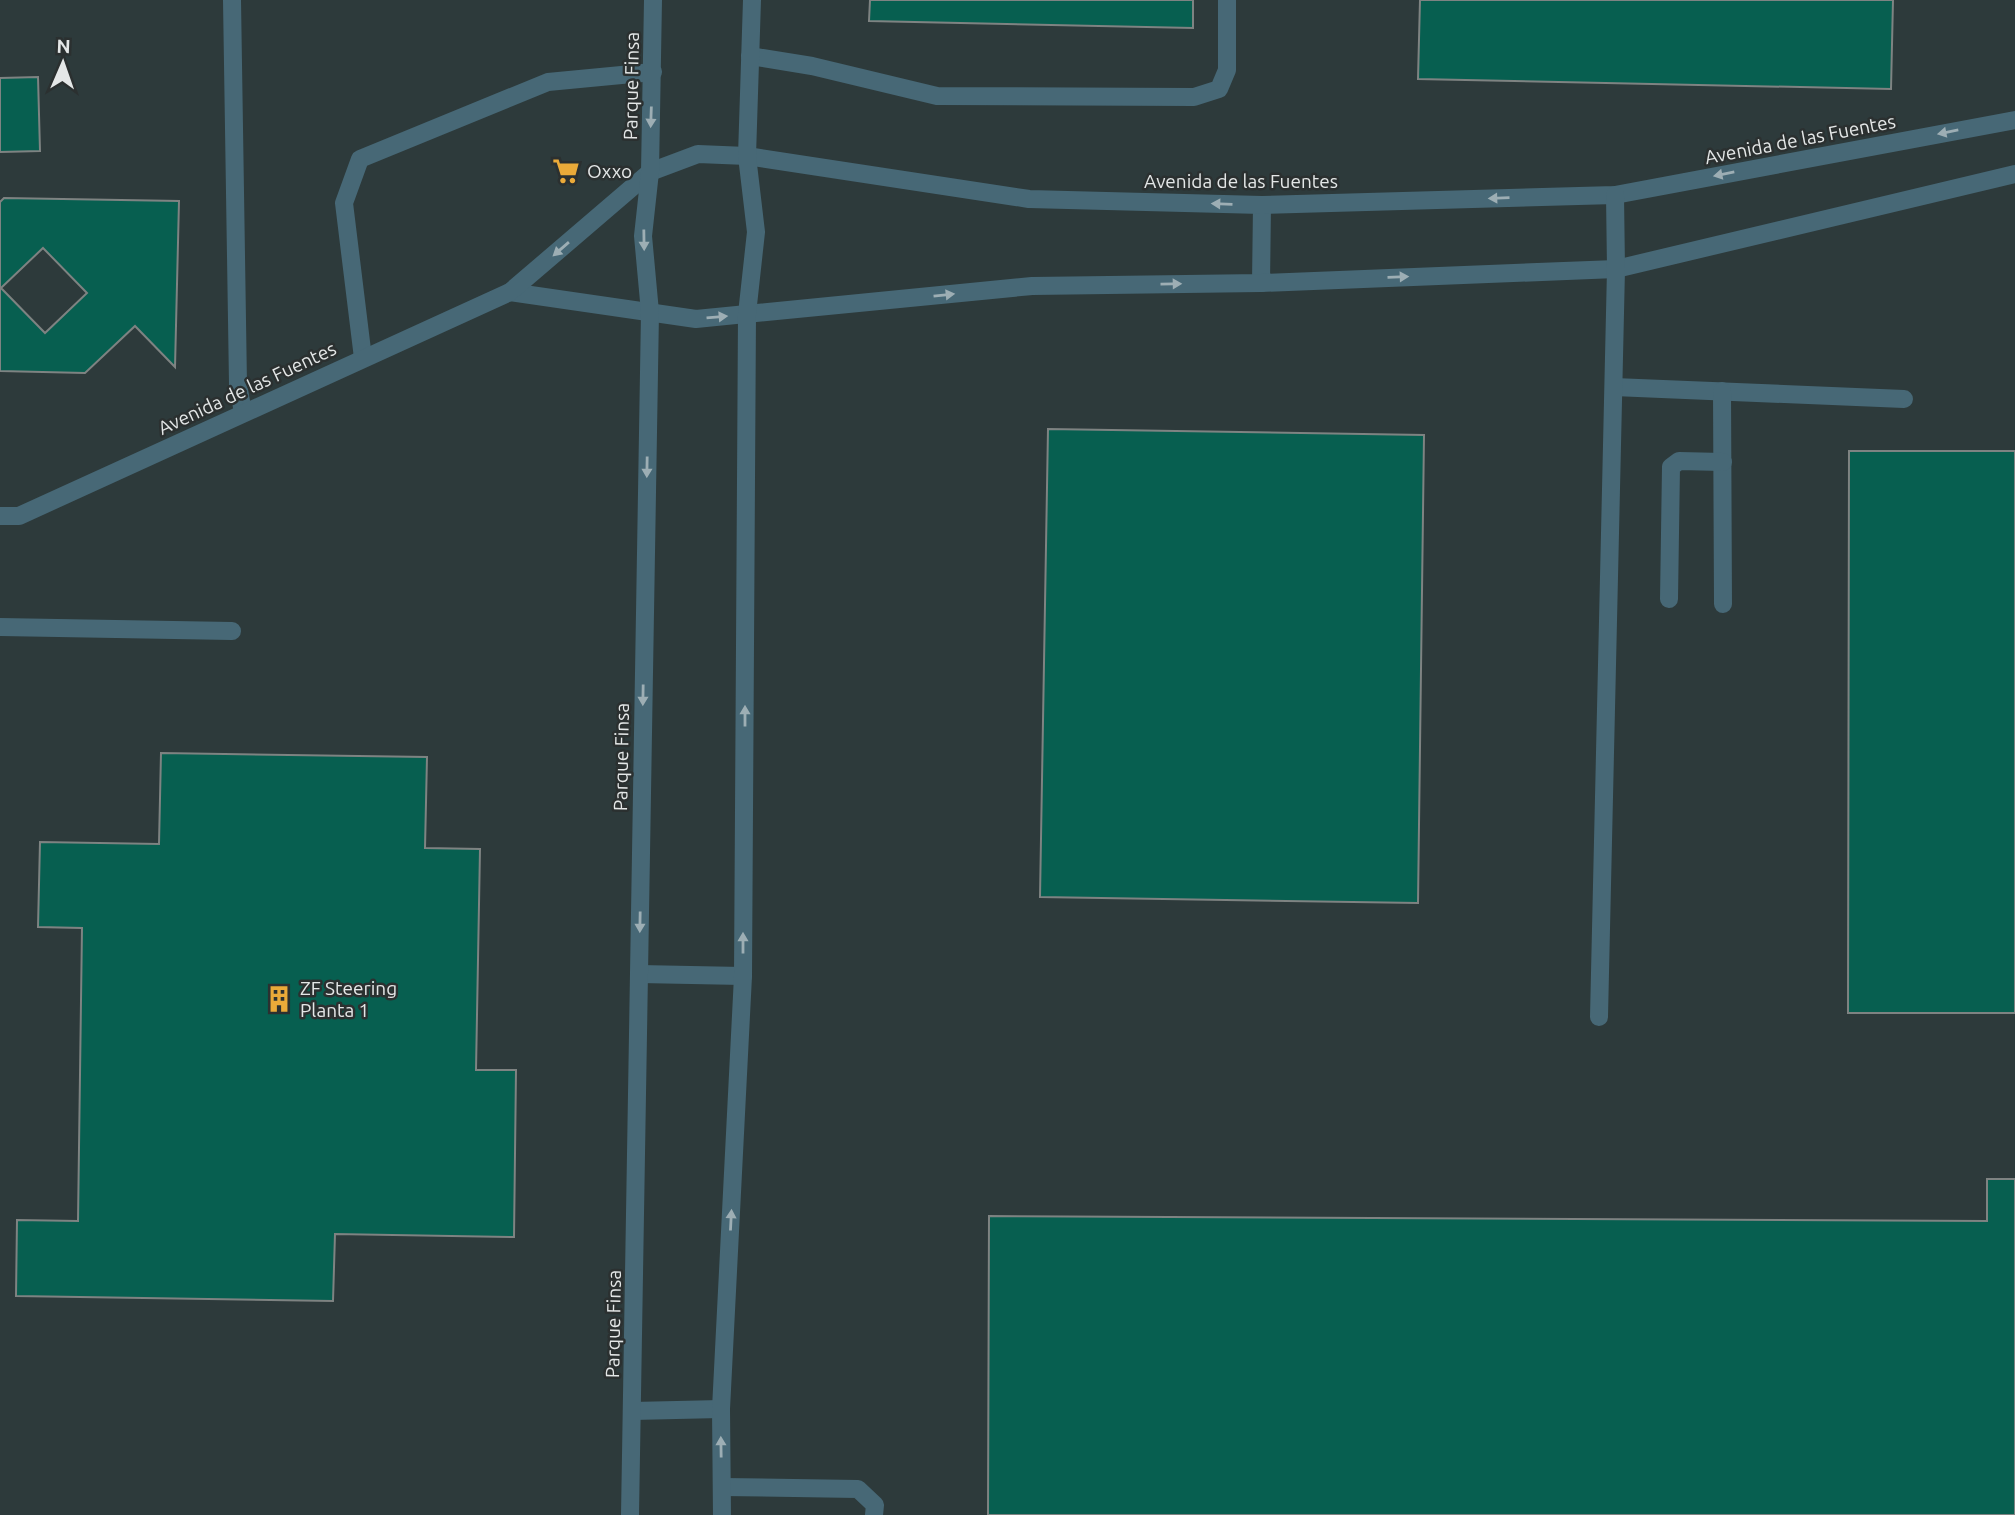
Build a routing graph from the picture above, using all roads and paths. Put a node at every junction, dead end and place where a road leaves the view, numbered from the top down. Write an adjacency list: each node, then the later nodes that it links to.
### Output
1 (232, 0): 22 (street)
2 (653, 0): 6 (street, Parque Finsa)
3 (752, 0): 5 (street)
4 (1227, 0): 5 (street)
5 (751, 56): 8 (street)
6 (653, 72): 9 (street, Parque Finsa, one-way to 9); 18 (street)
7 (2015, 120): 11 (street, Avenida de las Fuentes, one-way to 11)
8 (747, 156): 9 (street, Avenida de las Fuentes); 12 (street, Avenida de las Fuentes, one-way to 8); 17 (street)
9 (650, 172): 15 (street, Avenida de las Fuentes, one-way to 15); 16 (street, Parque Finsa, one-way to 16)
10 (2015, 174): 13 (street)
11 (1615, 195): 12 (street, Avenida de las Fuentes, one-way to 12); 13 (street)
12 (1262, 205): 14 (street)
13 (1616, 269): 14 (street, one-way to 13); 19 (street)
14 (1261, 282): 17 (street, one-way to 14)
15 (510, 292): 16 (street); 18 (street, Avenida de las Fuentes)
16 (650, 312): 17 (street, one-way to 17); 29 (street, Parque Finsa, one-way to 29)
17 (747, 314): 30 (street, one-way to 17)
18 (363, 358): 22 (street, Avenida de las Fuentes)
19 (1614, 387): 20 (street); 31 (street)
20 (1722, 391): 21 (street); 23 (street)
21 (1904, 399)
22 (243, 413): 24 (street, Avenida de las Fuentes)
23 (1723, 462): 25 (street); 26 (street)
24 (0, 516)
25 (1669, 599)
26 (1723, 604)
27 (0, 627): 28 (street)
28 (232, 631)
29 (639, 974): 30 (street); 33 (street, Parque Finsa)
30 (743, 976): 32 (street, one-way to 30)
31 (1599, 1017)
32 (721, 1409): 33 (street); 34 (street, one-way to 32)
33 (632, 1411): 35 (street, Parque Finsa)
34 (722, 1487): 36 (street); 37 (street)
35 (631, 1515)
36 (722, 1515)
37 (874, 1515)

